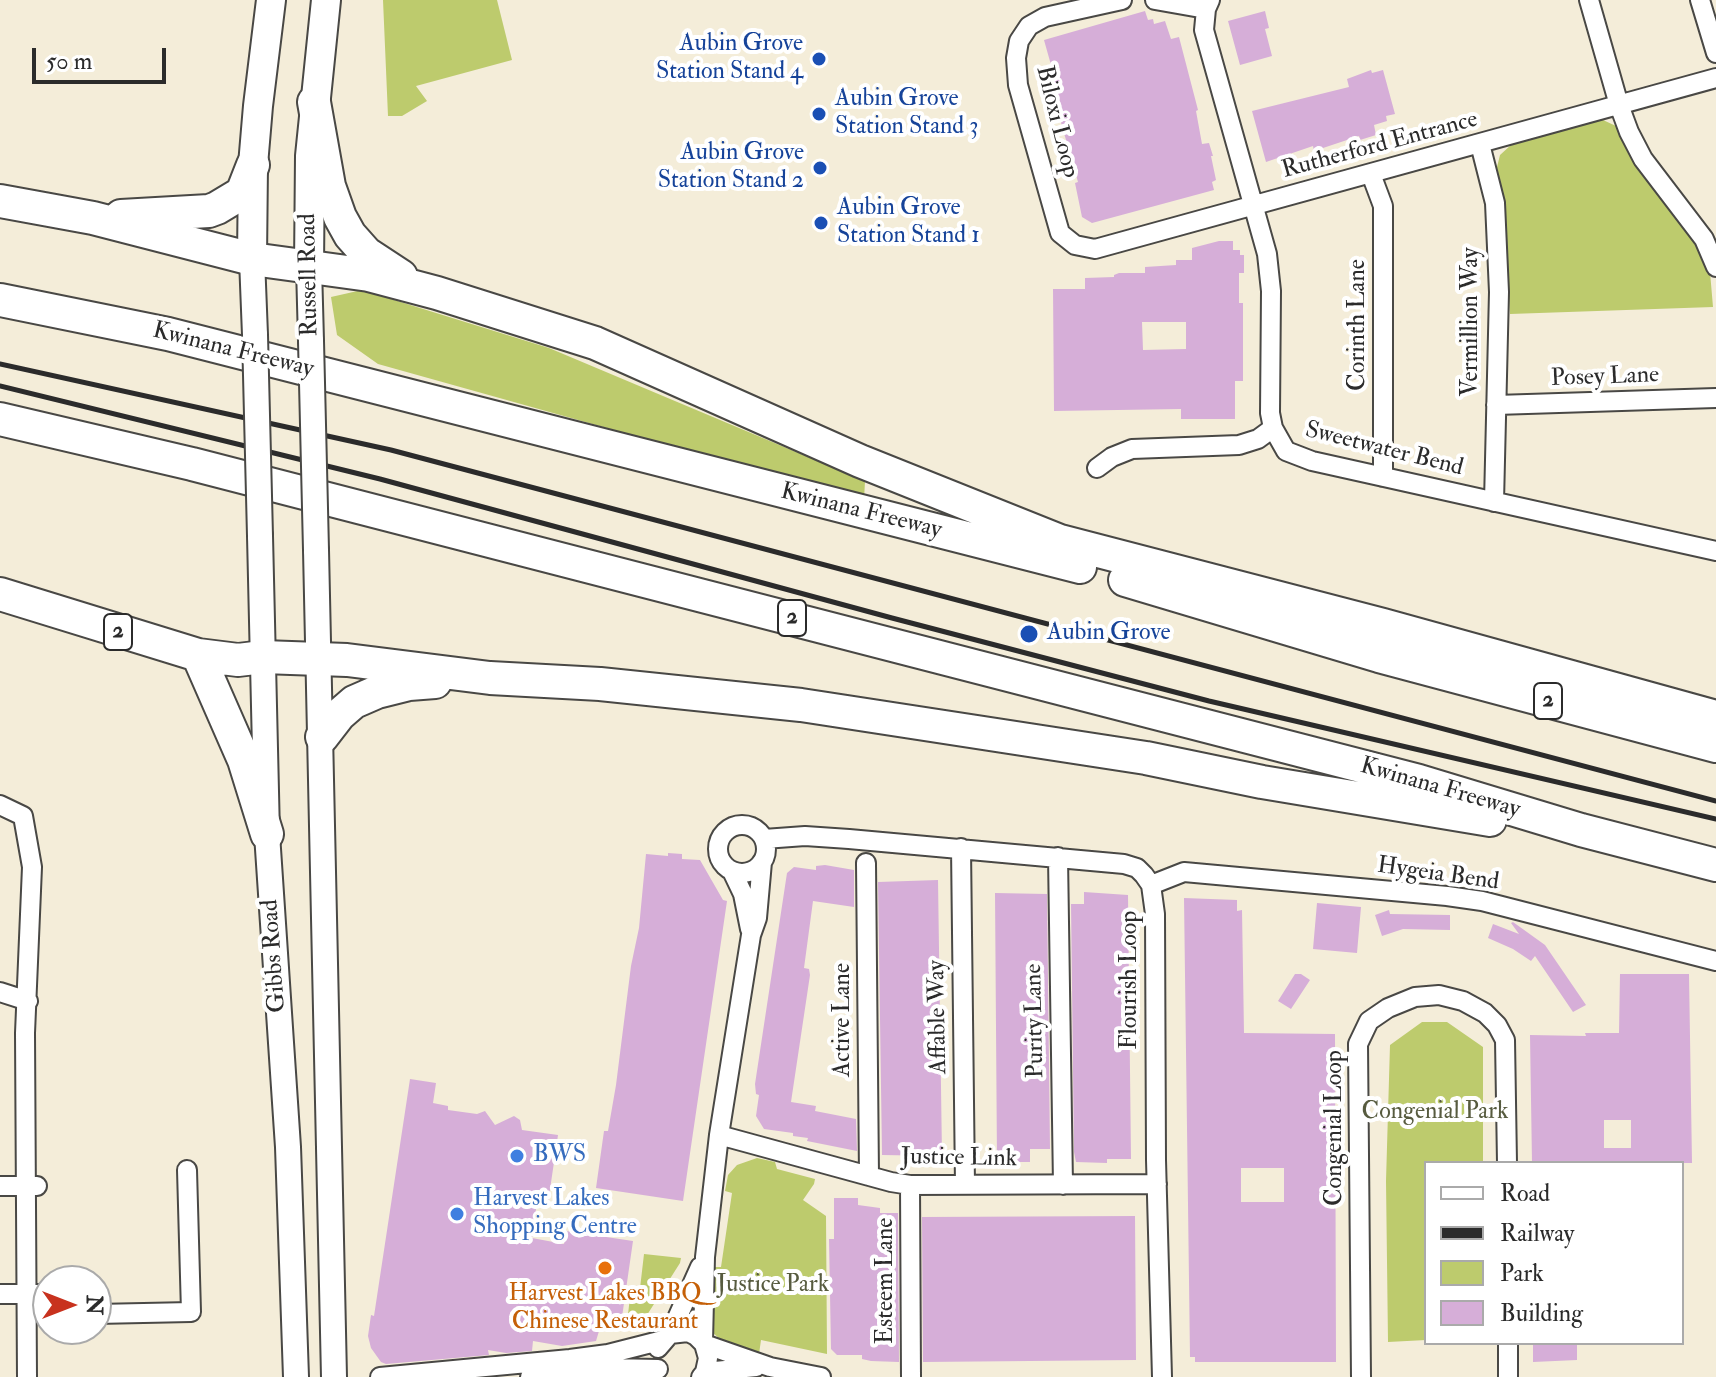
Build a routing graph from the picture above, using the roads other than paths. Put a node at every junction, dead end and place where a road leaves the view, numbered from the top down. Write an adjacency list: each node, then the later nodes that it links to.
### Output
1 (271, 0): 13 (main road)
2 (326, 0): 10 (main road, Russell Road)
3 (1122, 0): 18 (street, Biloxi Loop)
4 (1155, 0): 7 (street)
5 (1589, 0): 11 (street)
6 (1700, 0): 8 (street)
7 (1208, 4): 16 (street, Sweetwater Bend)
8 (1716, 53)
9 (1716, 78): 11 (street, Rutherford Entrance)
10 (314, 102): 20 (main road, Russell Road); 22 (highway)
11 (1619, 105): 12 (street, Rutherford Entrance); 21 (street)
12 (1480, 144): 14 (street, Rutherford Entrance); 25 (street, Vermillion Way)
13 (253, 165): 17 (highway); 19 (main road)
14 (1371, 174): 16 (street, Rutherford Entrance); 29 (street, Corinth Lane)
15 (0, 201): 17 (highway, 2)
16 (1255, 204): 18 (street, Rutherford Entrance); 27 (street, Sweetwater Bend)
17 (93, 218): 19 (highway, 2)
18 (1060, 233)
19 (252, 259): 20 (highway, 2); 35 (main road, Gibbs Road, bridge)
20 (309, 267): 22 (highway, 2); 31 (main road, Russell Road, bridge)
21 (1716, 267)
22 (437, 293): 38 (highway, 2)
23 (0, 300): 40 (highway, Kwinana Freeway / 2)
24 (1716, 398): 25 (street, Posey Lane)
25 (1496, 405): 30 (street, Vermillion Way)
26 (0, 419): 42 (highway, Kwinana Freeway / 2)
27 (1273, 428): 28 (street); 29 (street, Sweetwater Bend)
28 (1097, 468)
29 (1383, 477): 30 (street, Sweetwater Bend)
30 (1494, 502): 32 (street, Sweetwater Bend)
31 (316, 550): 36 (main road, Gibbs Road)
32 (1716, 551)
33 (0, 594): 34 (highway, 2)
34 (198, 655): 35 (highway, 2); 43 (highway)
35 (263, 657): 36 (highway, 2); 43 (main road, Gibbs Road)
36 (319, 658): 37 (highway, 2); 39 (main road, Gibbs Road)
37 (490, 678): 39 (highway); 42 (highway, 2)
38 (1716, 717)
39 (322, 737): 82 (main road, Gibbs Road)
40 (1716, 746)
41 (0, 805): 55 (street)
42 (1581, 830): 49 (highway, Kwinana Freeway / 2)
43 (267, 834): 81 (main road, Gibbs Road)
44 (764, 839): 45 (street, Flourish Loop); 47 (street); 50 (street)
45 (961, 848): 46 (street, Flourish Loop); 62 (street, Affable Way)
46 (1058, 857): 51 (street, Flourish Loop); 63 (street, Purity Lane)
47 (762, 862): 50 (street); 52 (street)
48 (866, 863): 59 (street, Active Lane)
49 (1716, 865)
50 (732, 871): 52 (street)
51 (1151, 885): 53 (street, Hygeia Bend); 60 (street, Flourish Loop)
52 (751, 935): 56 (street)
53 (1716, 961)
54 (0, 992): 55 (street)
55 (28, 1001): 65 (street)
56 (719, 1135): 59 (street, Justice Link); 66 (street)
57 (1507, 1161): 88 (street, Congenial Loop)
58 (187, 1170): 71 (street)
59 (869, 1176): 61 (street, Justice Link)
60 (1157, 1184): 63 (street, Justice Link); 87 (street, Flourish Loop)
61 (910, 1185): 62 (street, Justice Link); 86 (street, Esteem Lane)
62 (965, 1185): 63 (street, Justice Link)
63 (1063, 1185)
64 (0, 1186): 65 (street)
65 (32, 1186): 67 (street)
66 (705, 1257): 72 (street); 73 (street)
67 (33, 1265)
68 (0, 1294): 69 (street)
69 (32, 1294)
70 (32, 1308): 79 (street)
71 (112, 1314)
72 (666, 1337): 73 (street); 77 (street); 83 (street)
73 (704, 1343): 76 (street); 78 (street)
74 (42, 1345): 80 (street)
75 (1508, 1345): 89 (street)
76 (770, 1367): 78 (street); 85 (street)
77 (661, 1374): 84 (street)
78 (703, 1374)
79 (27, 1377)
80 (40, 1377)
81 (296, 1377)
82 (334, 1377)
83 (380, 1377)
84 (530, 1377)
85 (821, 1377)
86 (911, 1377)
87 (1162, 1377)
88 (1361, 1377)
89 (1508, 1377)

